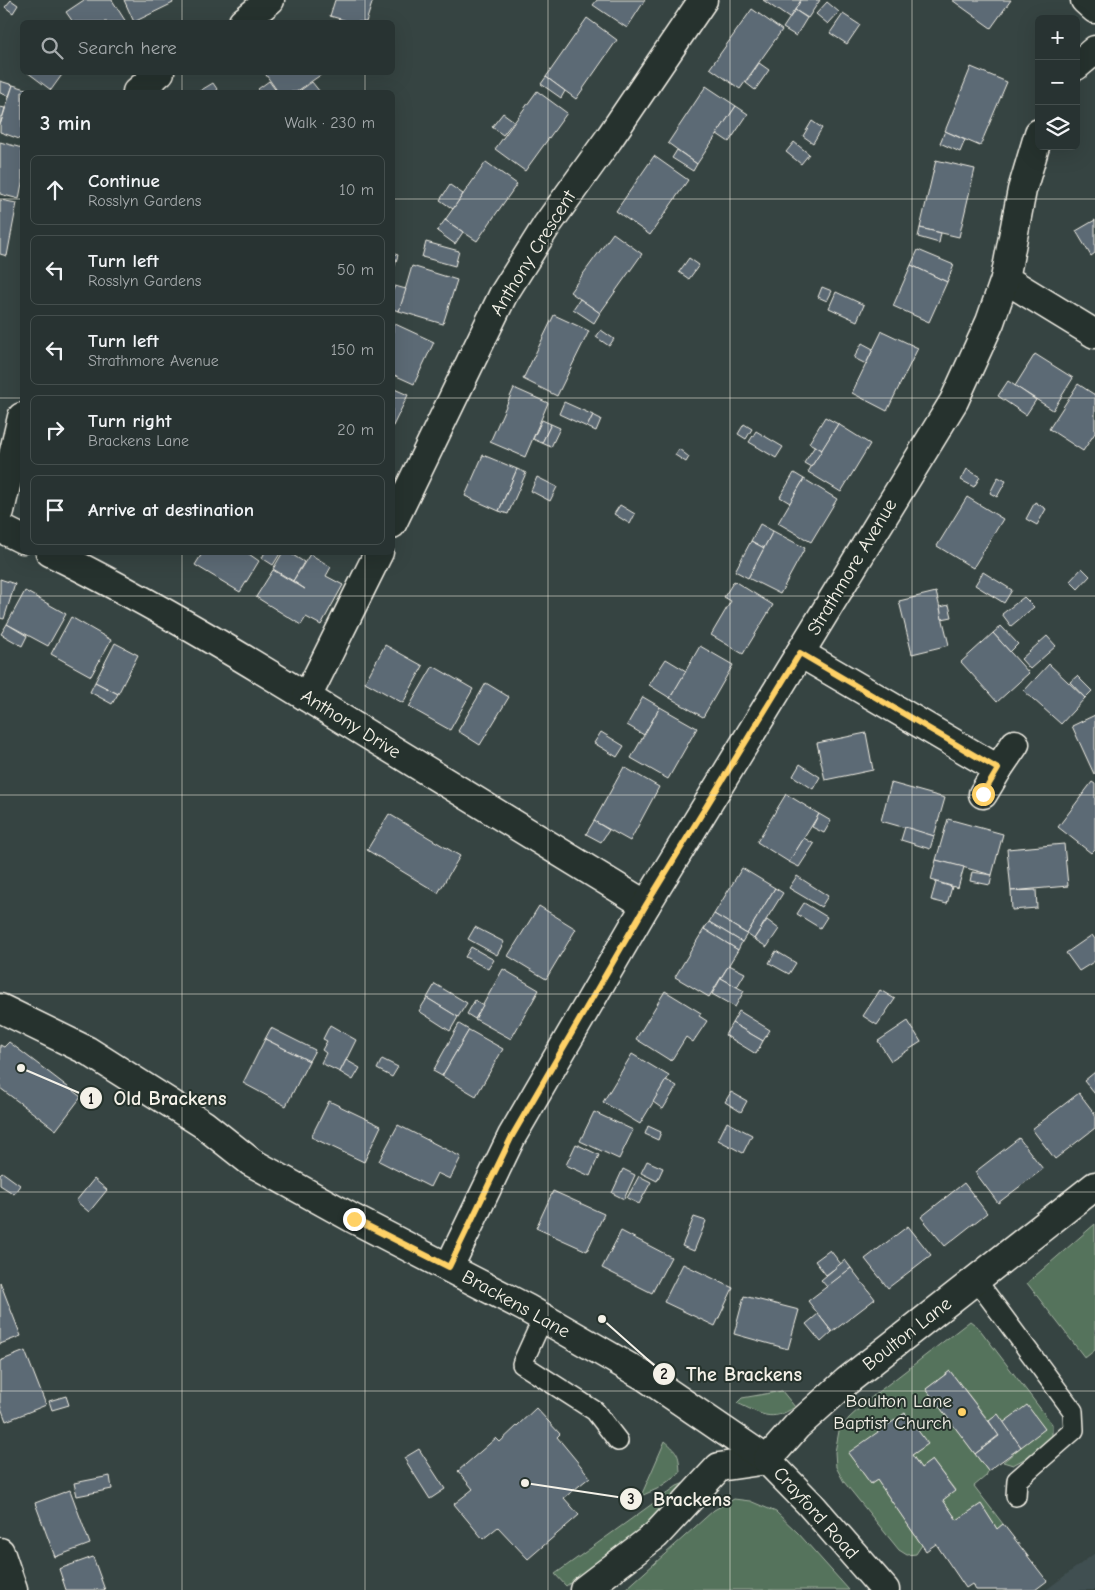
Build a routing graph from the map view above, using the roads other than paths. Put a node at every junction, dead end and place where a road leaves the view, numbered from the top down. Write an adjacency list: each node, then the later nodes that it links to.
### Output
1 (270, 0): 5 (street)
2 (703, 0): 15 (street, Anthony Crescent)
3 (1085, 0): 4 (street)
4 (1095, 9)
5 (246, 20)
6 (1095, 50): 7 (street)
7 (1080, 63)
8 (157, 75): 9 (street)
9 (139, 90)
10 (1035, 146): 11 (street, Strathmore Avenue)
11 (1005, 279): 12 (street); 20 (street, Strathmore Avenue)
12 (1095, 334)
13 (20, 426): 14 (street)
14 (0, 511)
15 (395, 518)
16 (0, 528): 17 (street)
17 (20, 538)
18 (56, 555): 21 (street, Anthony Drive)
19 (377, 555): 21 (street)
20 (800, 653): 23 (street); 25 (street, Strathmore Avenue)
21 (307, 697): 25 (street, Anthony Drive)
22 (1015, 744): 23 (street)
23 (998, 769): 24 (street)
24 (983, 794)
25 (646, 905): 28 (street, Strathmore Avenue)
26 (0, 1008): 28 (street, Brackens Lane)
27 (1095, 1186): 29 (street, Boulton Lane)
28 (449, 1267): 30 (street, Brackens Lane)
29 (976, 1280): 32 (street, Boulton Lane); 33 (lane)
30 (543, 1318): 31 (lane); 32 (street, Brackens Lane)
31 (618, 1441)
32 (767, 1460): 36 (street); 37 (street, Crayford Road)
33 (1016, 1496)
34 (0, 1552): 35 (street)
35 (13, 1590)
36 (584, 1590)
37 (885, 1590)

